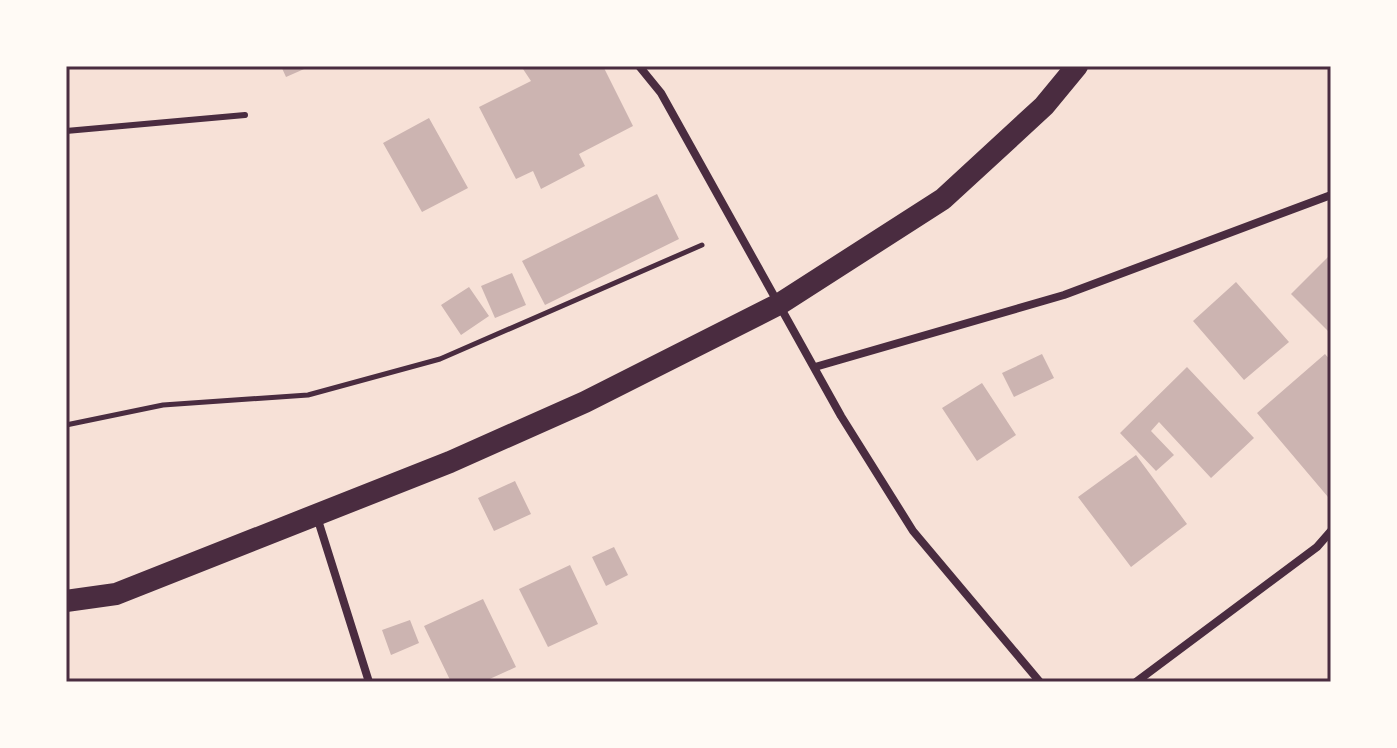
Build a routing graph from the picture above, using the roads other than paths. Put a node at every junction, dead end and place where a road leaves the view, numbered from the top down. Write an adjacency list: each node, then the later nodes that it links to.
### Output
1 (639, 66): 6 (street)
2 (1077, 66): 6 (highway)
3 (245, 115): 4 (lane)
4 (66, 131)
5 (1331, 195): 7 (street)
6 (781, 303): 7 (street); 8 (highway)
7 (815, 367): 12 (street)
8 (317, 517): 10 (highway); 11 (street)
9 (1331, 531): 13 (street)
10 (66, 601)
11 (369, 682)
12 (1040, 682)
13 (1136, 682)

